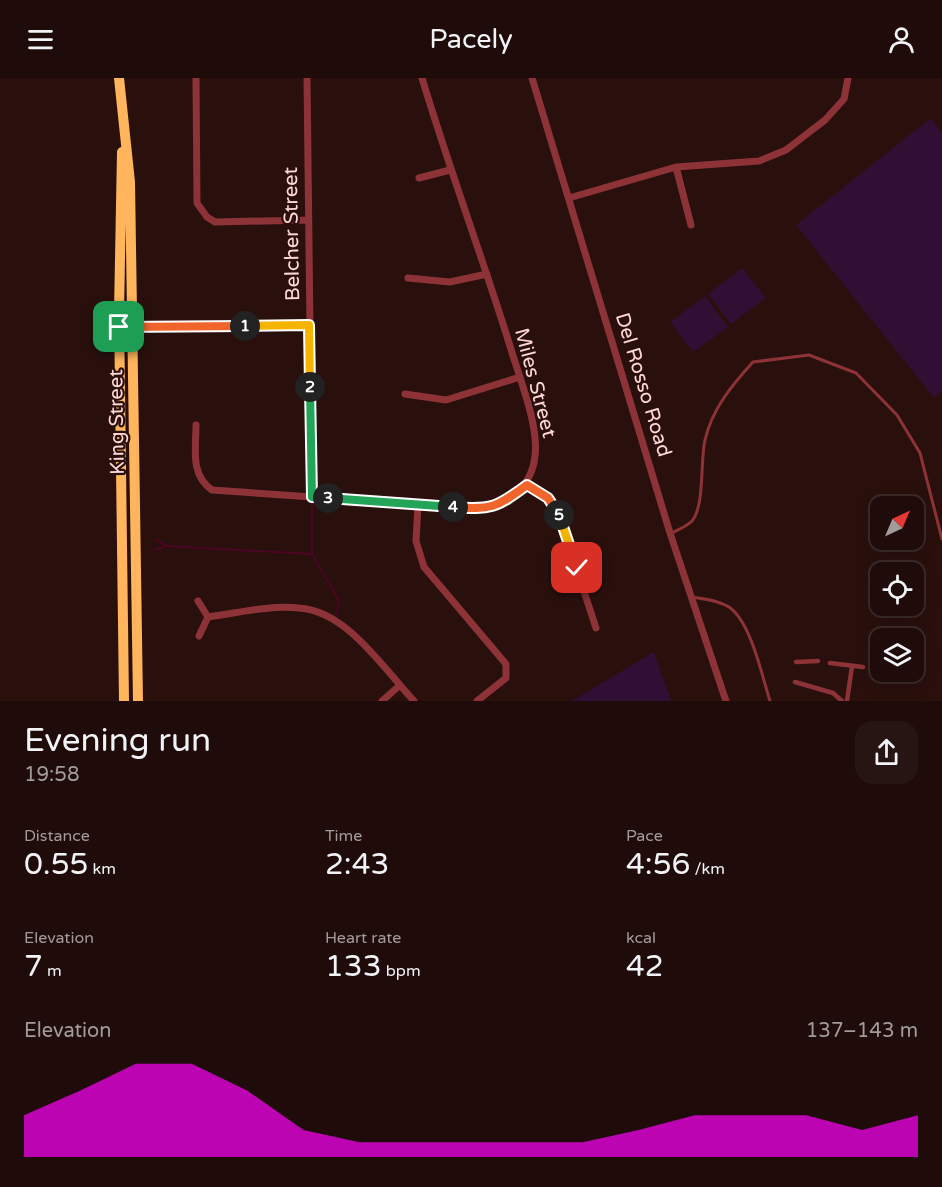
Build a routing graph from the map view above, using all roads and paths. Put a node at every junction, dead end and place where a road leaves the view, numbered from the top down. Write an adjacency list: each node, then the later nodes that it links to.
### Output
1 (118, 78): 7 (main road, King Street)
2 (196, 78): 12 (street)
3 (307, 78): 12 (street, Belcher Street)
4 (422, 78): 9 (street, Miles Street)
5 (532, 78): 11 (street, Del Rosso Road)
6 (848, 78): 8 (street)
7 (124, 143): 17 (main road, King Street); 18 (main road, King Street)
8 (676, 167): 11 (street); 13 (street)
9 (450, 170): 10 (street); 14 (street, Miles Street)
10 (419, 178)
11 (569, 198): 25 (street, Del Rosso Road)
12 (308, 220): 16 (street, Belcher Street)
13 (691, 225)
14 (487, 274): 15 (street); 19 (street, Miles Street)
15 (408, 278)
16 (309, 325): 18 (street); 23 (street, Belcher Street)
17 (119, 327): 18 (street); 39 (main road, King Street)
18 (134, 327): 40 (main road, King Street)
19 (520, 377): 20 (street); 22 (street, Miles Street)
20 (405, 394)
21 (196, 424): 23 (street)
22 (527, 485): 24 (street); 30 (street)
23 (312, 497): 24 (street)
24 (418, 505): 43 (street)
25 (670, 534): 26 (lane); 27 (street, Del Rosso Road)
26 (942, 539)
27 (691, 597): 44 (street, Del Rosso Road); 45 (lane)
28 (198, 601): 29 (street)
29 (208, 617): 31 (street); 38 (street)
30 (597, 628)
31 (200, 636)
32 (818, 661): 33 (street)
33 (796, 662)
34 (830, 663): 35 (street)
35 (852, 666): 36 (street); 47 (street)
36 (863, 667)
37 (795, 682): 46 (street)
38 (399, 686): 41 (street); 42 (street)
39 (124, 701)
40 (138, 701)
41 (382, 701)
42 (414, 701)
43 (477, 701)
44 (726, 701)
45 (771, 701)
46 (842, 701)
47 (847, 701)

